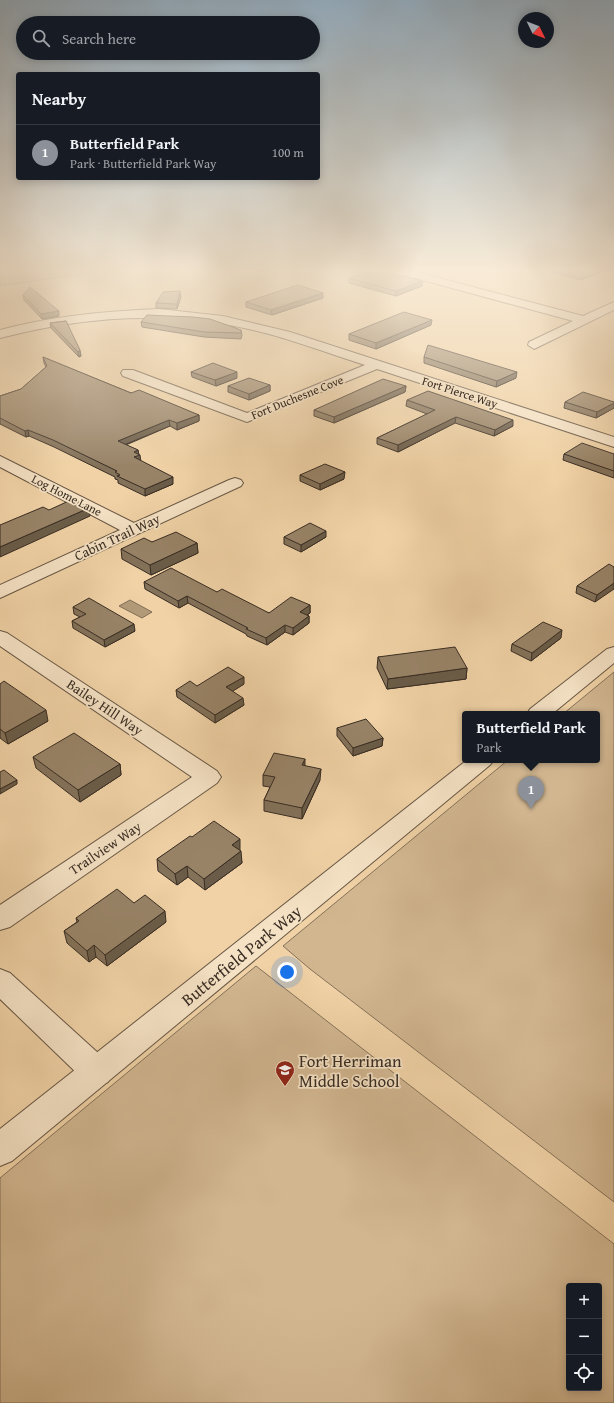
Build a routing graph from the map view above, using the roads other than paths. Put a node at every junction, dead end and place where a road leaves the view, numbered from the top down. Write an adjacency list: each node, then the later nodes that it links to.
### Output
1 (282, 334): 4 (street, Fort Pierce Way)
2 (555, 334): 3 (street)
3 (534, 345)
4 (376, 365): 5 (street, Fort Duchesne Cove); 6 (street, Fort Pierce Way)
5 (128, 373)
6 (614, 442)
7 (0, 461): 9 (street, Log Home Lane)
8 (234, 483): 9 (street, Cabin Trail Way)
9 (133, 530): 10 (street, Cabin Trail Way)
10 (0, 592)
11 (0, 637): 15 (street, Bailey Hill Way)
12 (614, 653): 13 (street)
13 (542, 711)
14 (478, 763): 18 (street, Butterfield Park Way)
15 (209, 777): 16 (street, Trailview Way)
16 (0, 919)
17 (0, 981): 18 (street)
18 (97, 1072): 19 (street, Butterfield Park Way)
19 (0, 1150)

